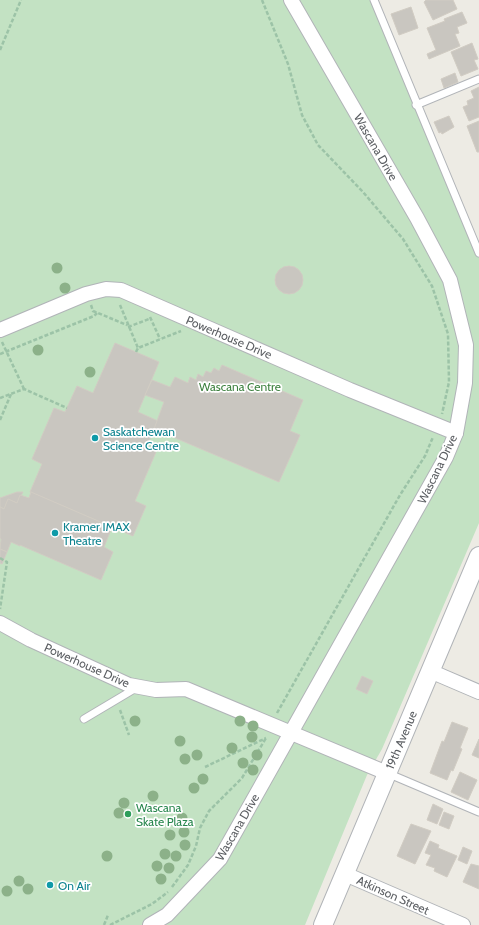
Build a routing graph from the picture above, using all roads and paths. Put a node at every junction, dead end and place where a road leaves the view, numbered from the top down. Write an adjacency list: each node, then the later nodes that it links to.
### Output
1 (21, 0): 5 (path)
2 (262, 0): 28 (path)
3 (291, 0): 29 (street, Wascana Drive)
4 (374, 0): 7 (lane)
5 (0, 50)
6 (479, 79): 7 (lane)
7 (416, 105): 8 (lane)
8 (479, 253)
9 (114, 290): 10 (street, Powerhouse Drive); 11 (street, Powerhouse Drive); 15 (path)
10 (86, 294): 12 (path); 16 (street, Powerhouse Drive)
11 (155, 305): 13 (path); 14 (street, Powerhouse Drive)
12 (97, 313): 15 (path); 20 (path)
13 (149, 319): 15 (path); 18 (path)
14 (198, 324): 18 (path); 28 (street, Powerhouse Drive)
15 (128, 326): 19 (path)
16 (0, 330)
17 (0, 336): 20 (path)
18 (160, 340): 19 (path)
19 (138, 348): 21 (path)
20 (6, 352): 22 (path); 23 (path)
21 (136, 352)
22 (0, 354)
23 (24, 388): 24 (path); 26 (path)
24 (11, 394): 25 (path); 27 (path)
25 (0, 398)
26 (67, 408)
27 (0, 420)
28 (438, 426): 29 (street, Powerhouse Drive); 41 (path)
29 (456, 433): 42 (street, Wascana Drive)
30 (0, 558): 33 (path)
31 (477, 566): 36 (street, 19th Avenue)
32 (0, 594): 33 (path)
33 (3, 596): 34 (path)
34 (0, 610)
35 (0, 624): 37 (street, Powerhouse Drive)
36 (430, 671): 38 (street); 45 (street, 19th Avenue)
37 (138, 687): 39 (lane); 41 (street, Powerhouse Drive)
38 (479, 692)
39 (116, 700): 40 (lane); 43 (path)
40 (84, 719)
41 (268, 731): 42 (street, Powerhouse Drive); 44 (path); 50 (path)
42 (290, 733): 45 (street); 51 (street, Wascana Drive)
43 (129, 736)
44 (204, 767)
45 (387, 773): 46 (lane); 47 (street, 19th Avenue)
46 (479, 812)
47 (345, 874): 52 (street, 19th Avenue); 53 (street, Atkinson Street)
48 (108, 915): 49 (path)
49 (104, 925)
50 (110, 925)
51 (150, 925)
52 (323, 925)
53 (463, 925)

